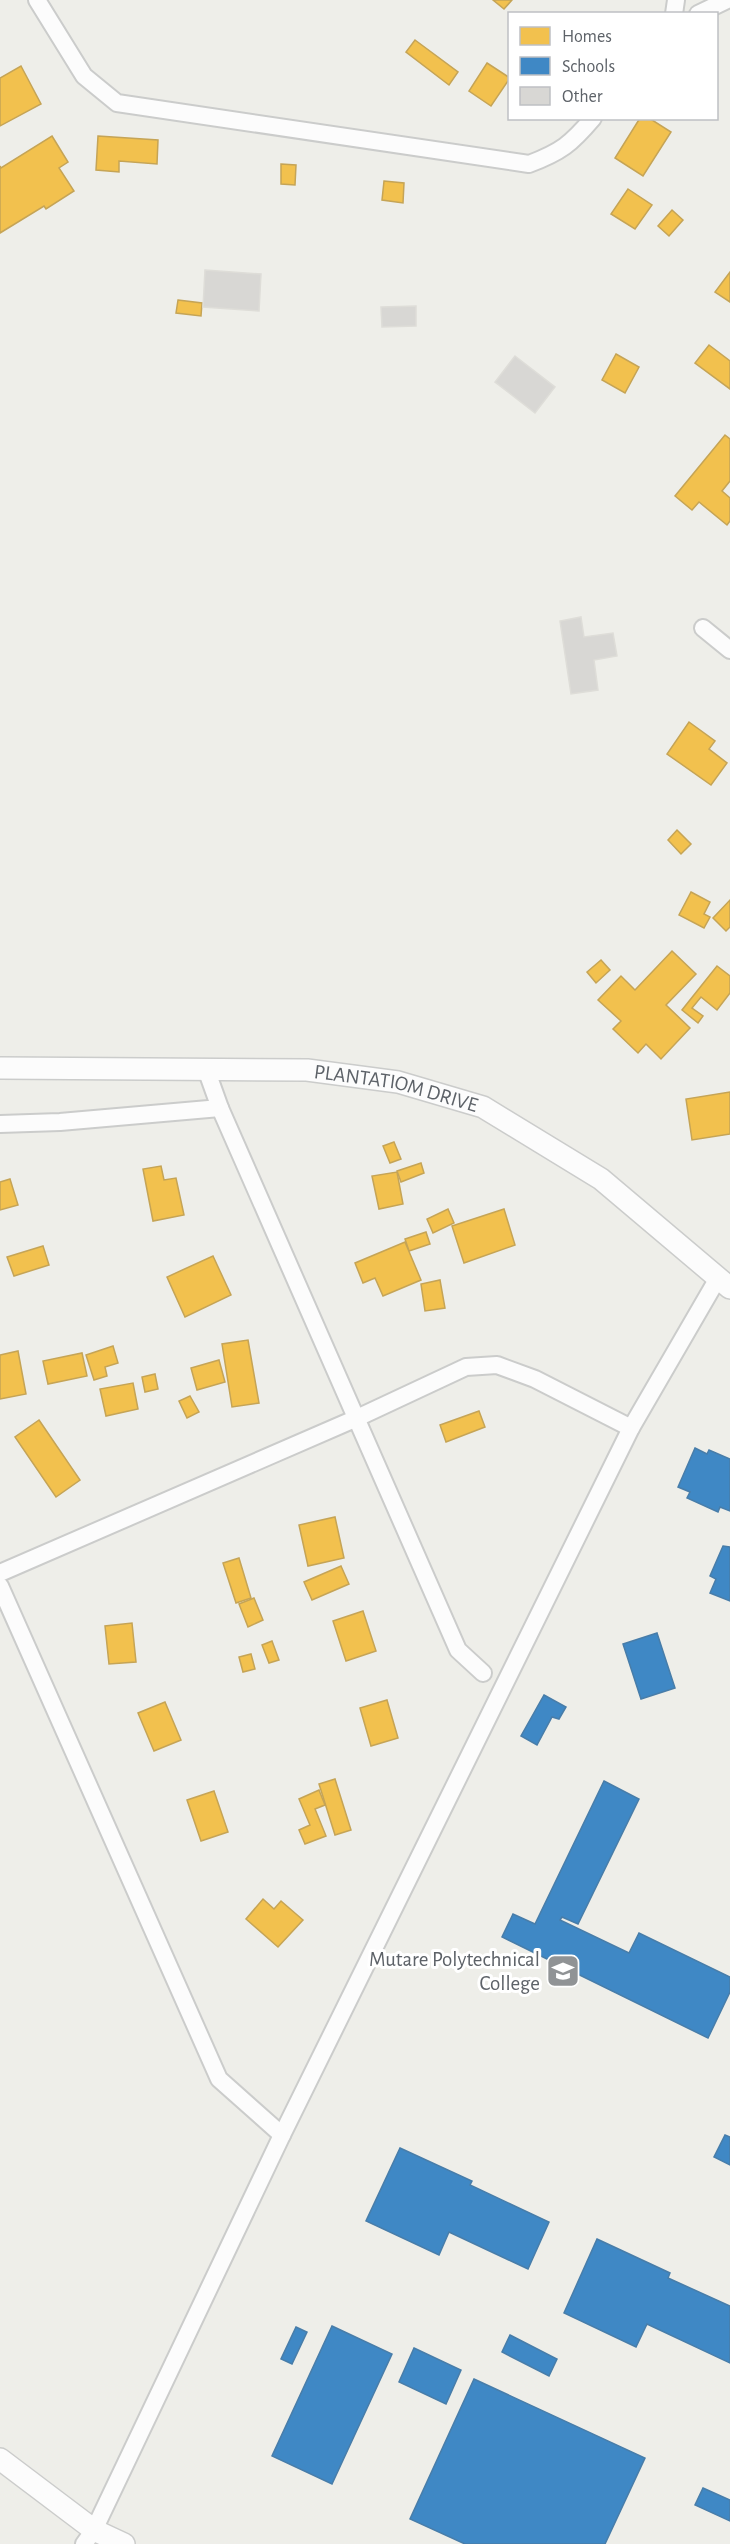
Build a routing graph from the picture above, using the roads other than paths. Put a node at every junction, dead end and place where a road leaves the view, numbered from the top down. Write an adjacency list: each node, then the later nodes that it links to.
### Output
1 (37, 0): 4 (street)
2 (728, 1): 3 (street)
3 (703, 12)
4 (591, 120)
5 (703, 628): 6 (street)
6 (730, 650)
7 (0, 1068): 8 (street, PLANTATIOM DRIVE)
8 (206, 1069): 9 (street); 11 (street, PLANTATIOM DRIVE)
9 (220, 1108): 10 (street); 12 (street)
10 (0, 1124)
11 (726, 1277): 13 (street)
12 (357, 1418): 13 (street); 14 (street); 16 (street)
13 (631, 1428): 17 (street)
14 (0, 1573)
15 (0, 1586): 17 (street)
16 (483, 1673)
17 (282, 2134): 19 (street)
18 (0, 2459): 19 (street)
19 (89, 2537): 20 (street)
20 (124, 2544)

